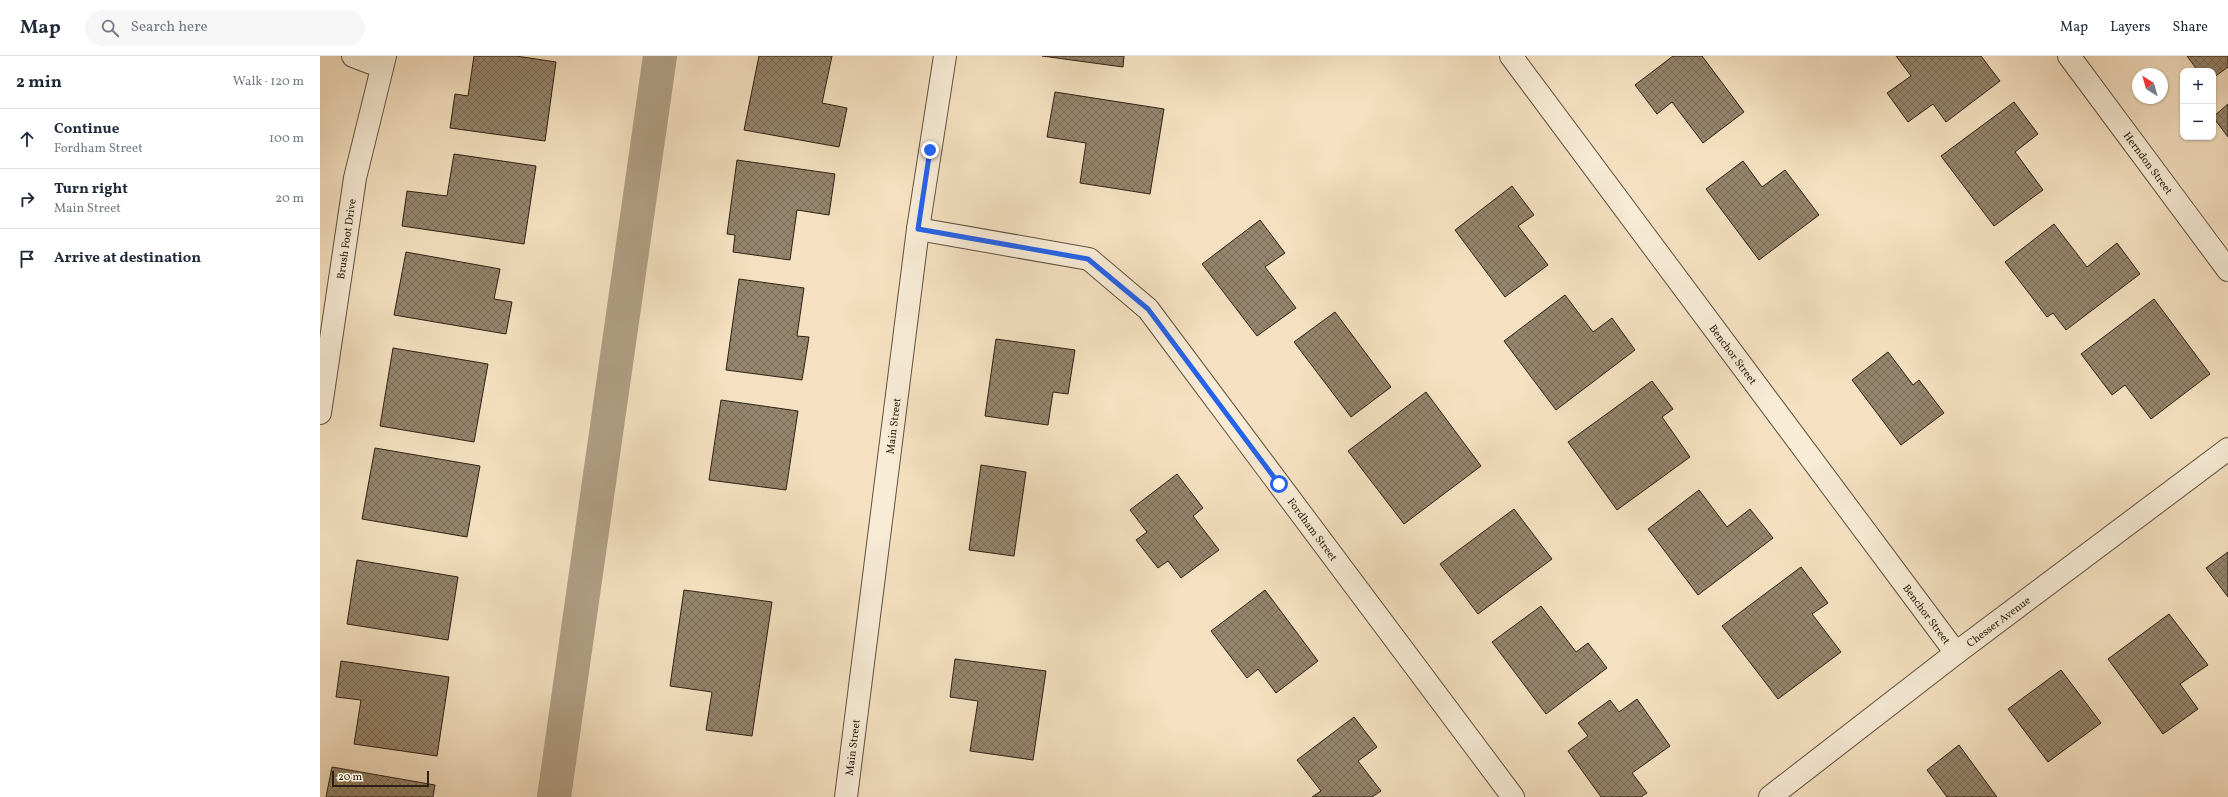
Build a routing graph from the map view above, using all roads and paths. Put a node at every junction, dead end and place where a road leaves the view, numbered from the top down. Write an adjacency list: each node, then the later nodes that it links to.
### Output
1 (353, 56): 5 (street)
2 (945, 56): 6 (street, Main Street)
3 (1510, 56): 10 (street, Benchor Street)
4 (2069, 56): 7 (street, Herndon Street)
5 (387, 60): 8 (street, Brush Foot Drive)
6 (918, 229): 11 (street, Main Street); 12 (street, Fordham Street)
7 (2228, 270)
8 (320, 413)
9 (2228, 449): 10 (street, Chesser Avenue)
10 (1956, 652): 13 (street, Chesser Avenue)
11 (846, 797)
12 (1513, 797)
13 (1770, 797)

